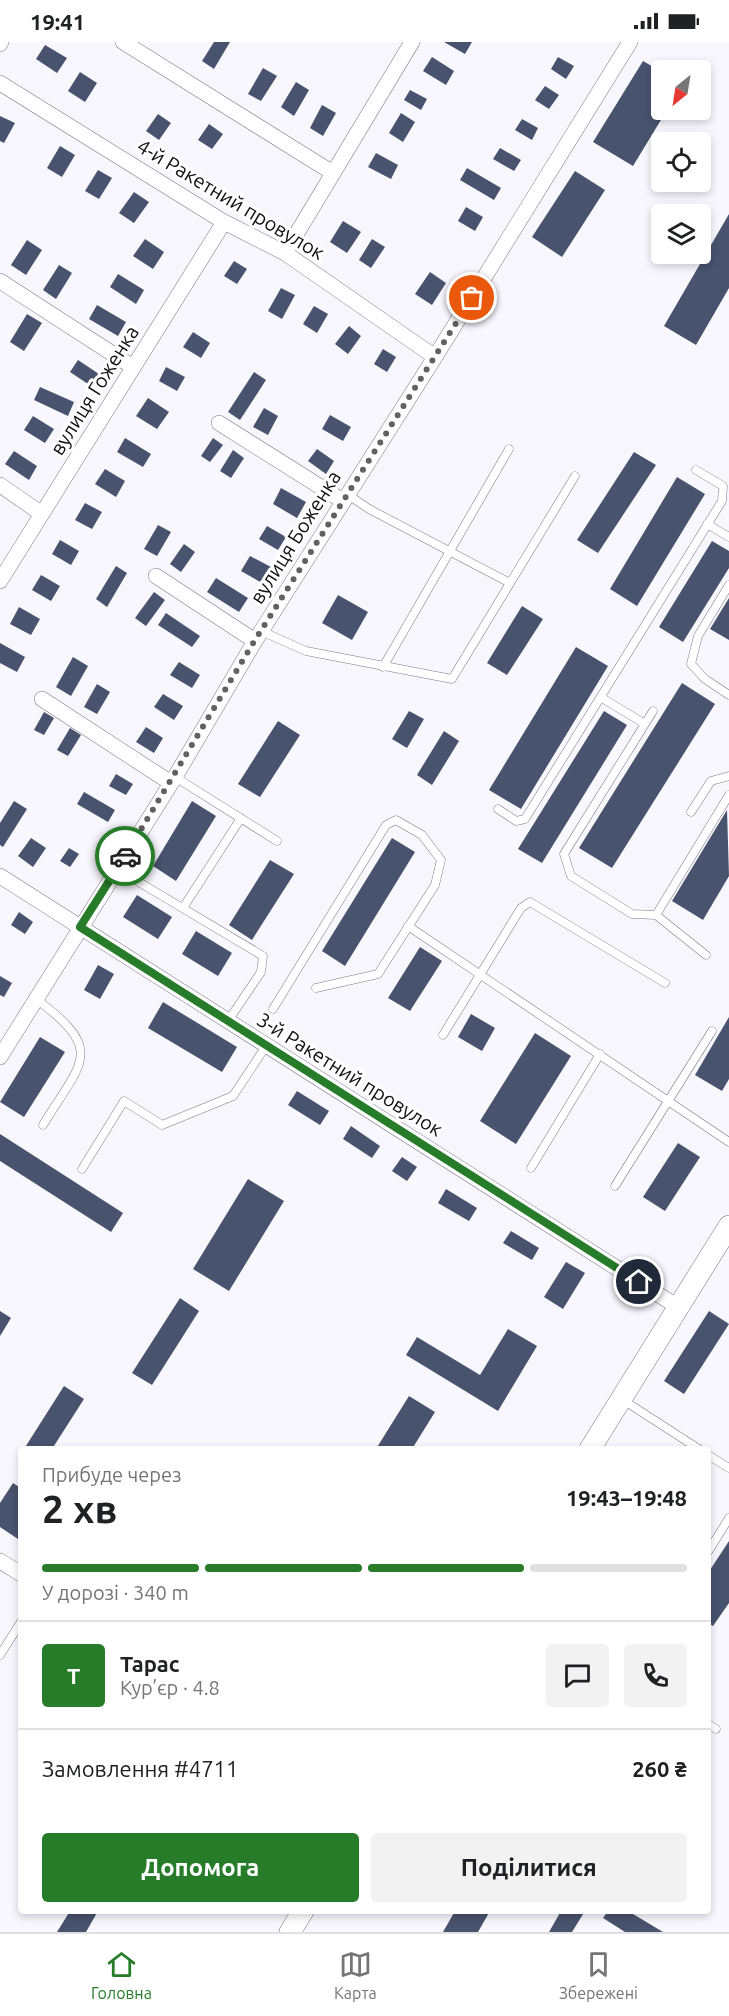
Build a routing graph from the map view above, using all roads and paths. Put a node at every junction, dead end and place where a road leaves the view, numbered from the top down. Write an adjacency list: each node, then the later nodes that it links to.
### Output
1 (123, 42): 5 (street)
2 (412, 42): 5 (street)
3 (630, 42): 9 (street, вулиця Боженка)
4 (0, 83): 6 (street, 4-й Ракетний провулок)
5 (333, 172): 7 (street)
6 (224, 222): 7 (street, 4-й Ракетний провулок); 10 (street, вулиця Гоженка)
7 (285, 253): 9 (street, 4-й Ракетний провулок)
8 (0, 281): 10 (street)
9 (435, 357): 16 (street, вулиця Боженка)
10 (133, 367): 17 (street, вулиця Гоженка)
11 (219, 423): 16 (street)
12 (509, 449): 20 (lane)
13 (696, 470): 18 (lane)
14 (575, 476): 23 (lane)
15 (0, 485): 17 (street)
16 (345, 498): 20 (lane); 25 (street, вулиця Боженка)
17 (42, 514): 22 (street, вулиця Гоженка)
18 (708, 524): 19 (lane); 28 (lane)
19 (729, 537)
20 (449, 552): 23 (lane); 26 (lane)
21 (156, 576): 25 (street)
22 (0, 581)
23 (510, 583): 26 (lane)
24 (729, 585): 27 (lane)
25 (258, 636): 26 (lane); 33 (street, вулиця Боженка)
26 (383, 667)
27 (729, 695)
28 (602, 698): 31 (lane); 35 (lane)
29 (42, 699): 33 (street)
30 (653, 711): 31 (lane)
31 (645, 724): 42 (lane)
32 (729, 776): 36 (lane)
33 (173, 780): 37 (lane); 39 (street, вулиця Боженка)
34 (729, 795): 42 (lane)
35 (498, 809)
36 (692, 812)
37 (241, 818): 38 (lane); 41 (lane)
38 (277, 841)
39 (117, 869): 41 (lane); 44 (street, вулиця Боженка)
40 (0, 876): 44 (street, 3-й Ракетний провулок)
41 (183, 908): 51 (lane)
42 (656, 915): 45 (lane)
43 (408, 926): 46 (lane); 48 (lane); 50 (lane)
44 (80, 927): 49 (street, вулиця Боженка); 51 (street, 3-й Ракетний провулок)
45 (706, 956)
46 (480, 974): 47 (lane); 53 (lane); 55 (lane)
47 (665, 983)
48 (316, 988)
49 (36, 999): 56 (street, вулиця Боженка); 58 (lane)
50 (273, 1009)
51 (228, 1021): 54 (street, 3-й Ракетний провулок)
52 (712, 1031): 57 (lane)
53 (443, 1035)
54 (266, 1046): 61 (lane); 64 (street, 3-й Ракетний провулок)
55 (600, 1054): 57 (lane); 60 (lane)
56 (0, 1057)
57 (669, 1101): 59 (lane); 62 (lane)
58 (43, 1125)
59 (729, 1142)
60 (531, 1168)
61 (82, 1169)
62 (615, 1186)
63 (729, 1226): 64 (street)
64 (678, 1307): 65 (street)
65 (621, 1399): 66 (street); 67 (lane)
66 (592, 1446)
67 (694, 1446)
68 (711, 1457): 69 (lane)
69 (729, 1468)
70 (729, 1518): 71 (lane)
71 (711, 1547)
72 (0, 1561): 73 (street)
73 (18, 1572)
74 (18, 1627): 75 (lane)
75 (0, 1655)
76 (711, 1726): 77 (lane)
77 (716, 1729)
78 (301, 1914): 79 (street)
79 (290, 1932)

